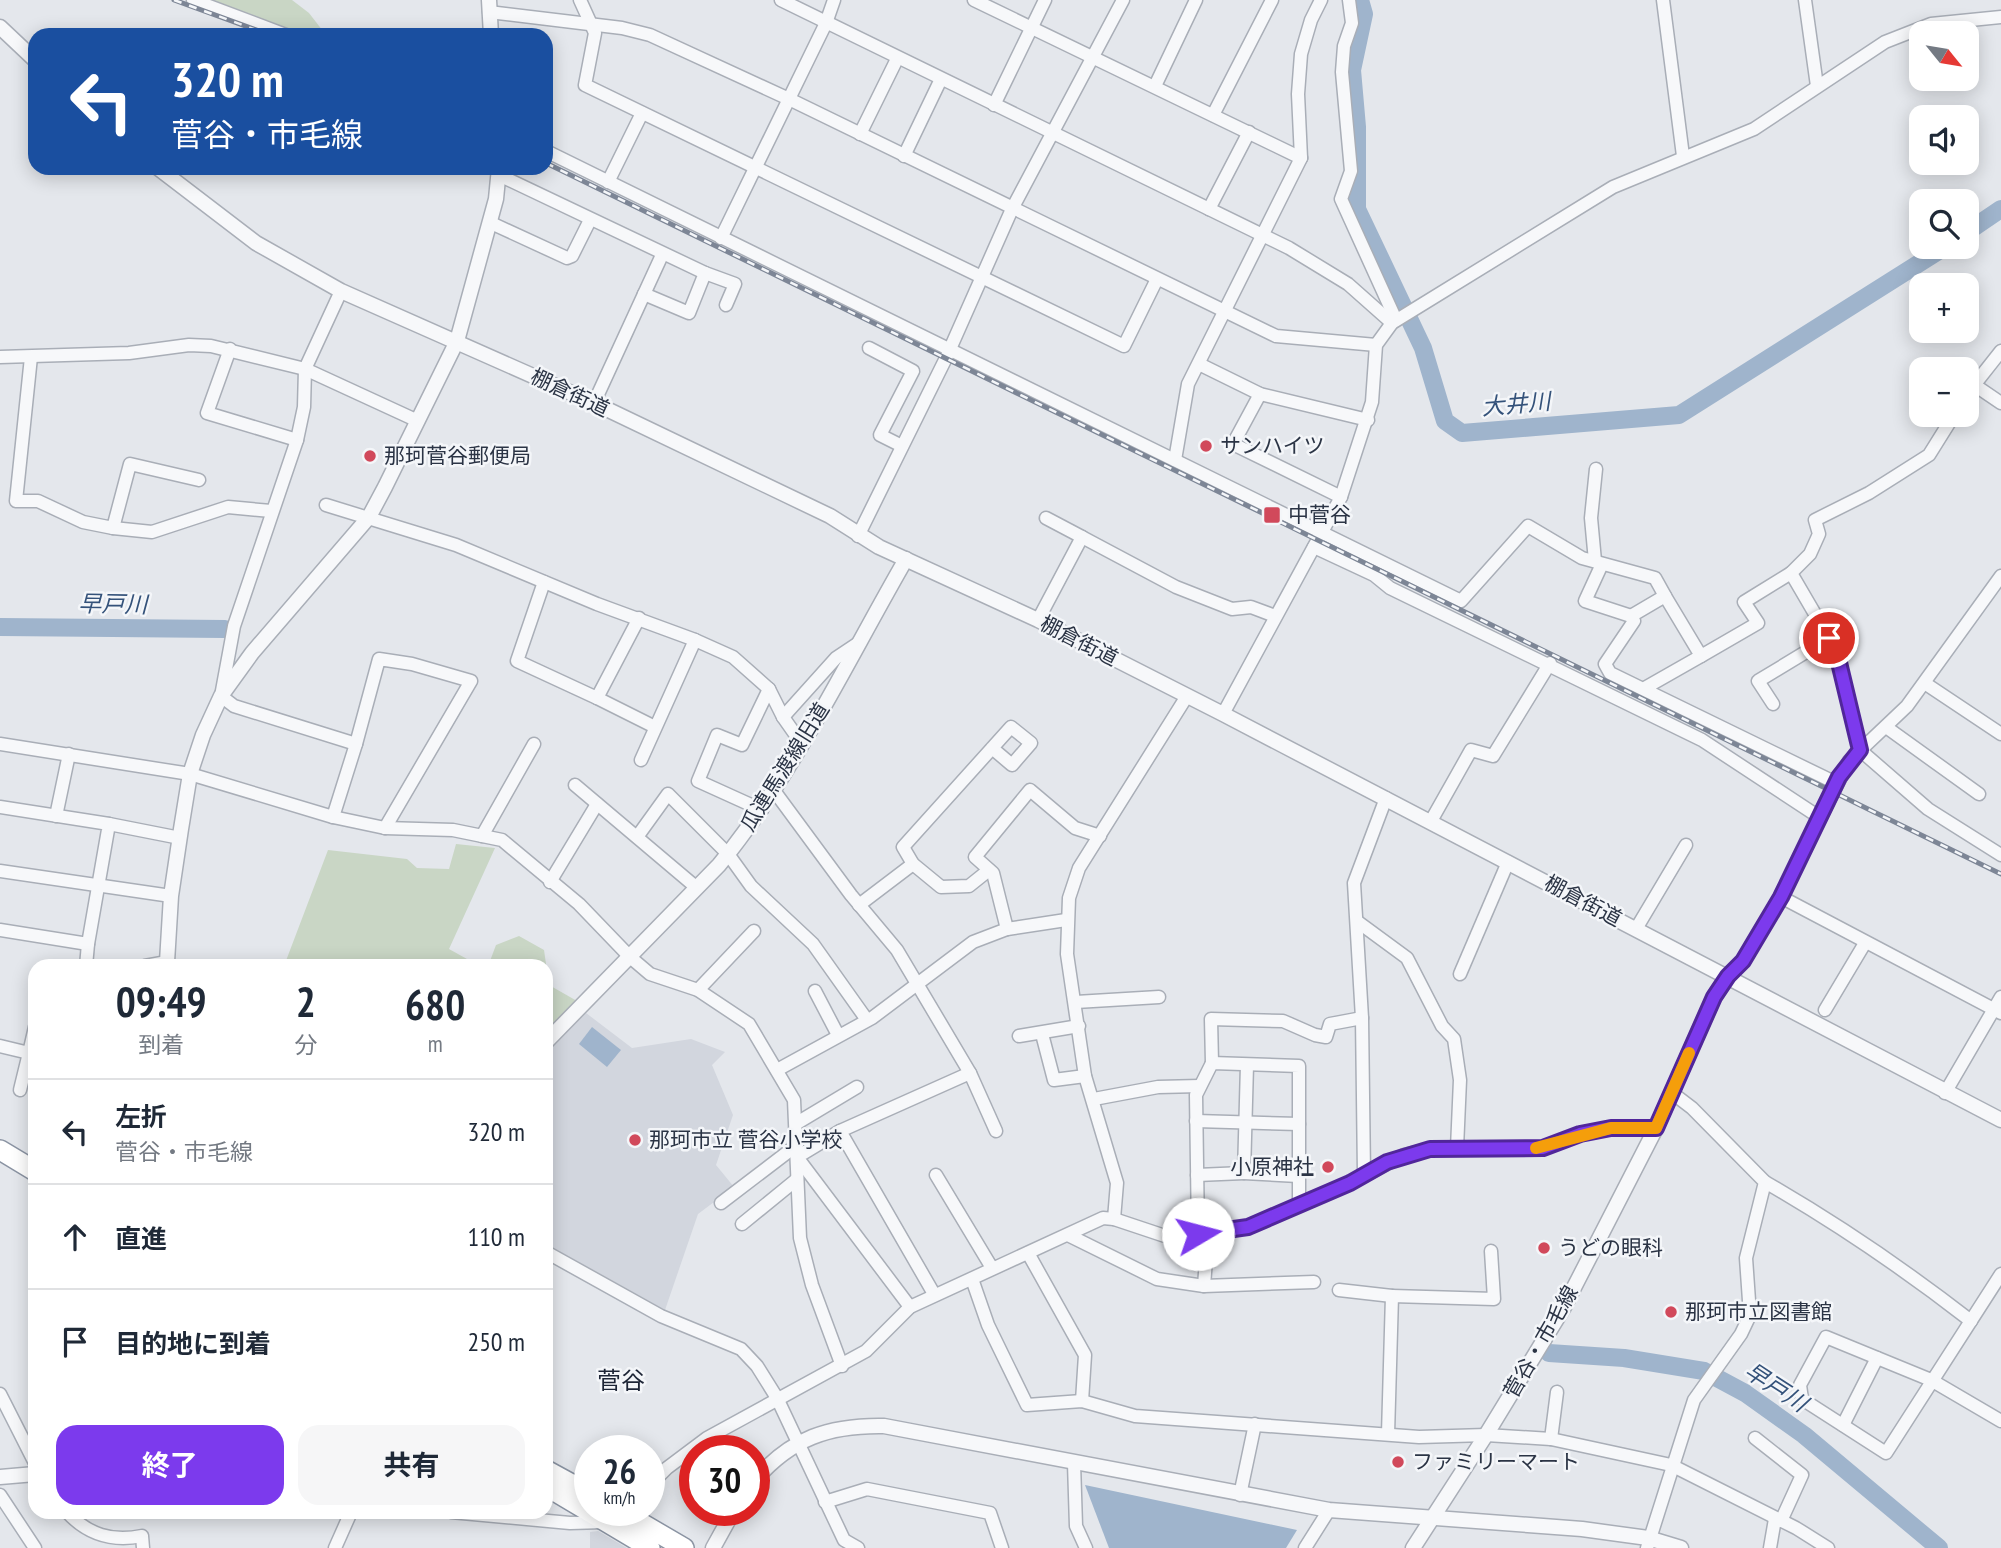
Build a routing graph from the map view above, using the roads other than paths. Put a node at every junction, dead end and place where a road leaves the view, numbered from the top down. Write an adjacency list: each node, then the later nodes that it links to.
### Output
1 (193, 0): 20 (street)
2 (580, 0): 17 (street)
3 (781, 0): 16 (street)
4 (834, 0): 16 (street)
5 (974, 0): 19 (street)
6 (1045, 0): 19 (street)
7 (1123, 0): 23 (street)
8 (1196, 0): 26 (street)
9 (1272, 0): 31 (street)
10 (1350, 0): 58 (street)
11 (1663, 0): 37 (street)
12 (1805, 0): 27 (street)
13 (1316, 2): 38 (street)
14 (489, 3): 17 (street); 21 (street)
15 (2001, 17): 27 (street)
16 (826, 23): 24 (street); 28 (street)
17 (593, 24): 28 (street); 30 (street)
18 (0, 27): 22 (street)
19 (1031, 27): 23 (street); 29 (street)
20 (267, 28)
21 (491, 28)
22 (28, 53)
23 (1093, 55): 26 (street); 33 (street)
24 (897, 58): 25 (street); 34 (street)
25 (941, 79): 29 (street); 36 (street)
26 (1155, 86): 31 (street)
27 (1817, 86): 37 (street)
28 (789, 99): 34 (street); 39 (street)
29 (994, 105): 33 (street)
30 (642, 113): 39 (street); 43 (street)
31 (1213, 115): 32 (street)
32 (1249, 132): 38 (street); 45 (street)
33 (1051, 133): 44 (street); 45 (street)
34 (860, 134): 36 (street)
35 (553, 155): 43 (street)
36 (904, 156): 44 (street)
37 (1683, 156): 58 (street)
38 (1301, 158): 48 (street)
39 (755, 168): 49 (street); 52 (street)
40 (167, 175): 54 (street, 棚倉街道)
41 (498, 175): 47 (street)
42 (507, 175): 46 (street)
43 (608, 182): 49 (street)
44 (1012, 209): 52 (street); 53 (street)
45 (1209, 209): 48 (street)
46 (590, 219): 47 (street); 50 (street)
47 (491, 223): 59 (street)
48 (1263, 235): 57 (street); 58 (street)
49 (721, 238): 63 (street)
50 (662, 255): 51 (street); 55 (street)
51 (705, 273): 55 (street); 56 (street)
52 (981, 277): 53 (street); 63 (street)
53 (1157, 279): 57 (street)
54 (341, 291): 59 (street, 棚倉街道); 68 (street)
55 (644, 294): 72 (street)
56 (726, 304)
57 (1226, 312): 60 (street); 67 (street)
58 (1396, 321): 60 (street)
59 (457, 341): 72 (street, 棚倉街道); 75 (street)
60 (1376, 345): 74 (street)
61 (869, 348): 78 (street)
62 (230, 349): 66 (street); 68 (street); 77 (street)
63 (950, 349): 78 (street); 79 (street)
64 (2001, 351): 69 (street)
65 (0, 357): 66 (street)
66 (31, 357): 87 (street)
67 (1199, 365): 71 (street); 79 (street)
68 (305, 369): 75 (street); 77 (street)
69 (1979, 378)
70 (1979, 393): 73 (street)
71 (1260, 394): 74 (street); 82 (street)
72 (594, 403): 89 (street, 棚倉街道)
73 (2001, 403)
74 (1368, 420): 82 (street)
75 (418, 421): 85 (street)
76 (1946, 427): 94 (street)
77 (297, 440): 84 (street)
78 (902, 446): 89 (street)
79 (1175, 460): 88 (street)
80 (1596, 469): 93 (street)
81 (200, 480): 87 (street)
82 (1341, 497): 88 (street)
83 (326, 505): 85 (street)
84 (271, 511): 87 (street); 110 (street)
85 (369, 517): 95 (street); 110 (street)
86 (1046, 518): 90 (street)
87 (114, 528)
88 (1323, 531): 91 (street); 93 (street)
89 (858, 536): 92 (street, 棚倉街道)
90 (1082, 537): 99 (street); 101 (street)
91 (1314, 547): 99 (street); 106 (street)
92 (906, 559): 101 (street, 棚倉街道); 104 (street, 瓜連馬渡線旧道)
93 (1599, 562): 97 (street); 98 (street)
94 (1791, 573): 102 (street); 105 (street)
95 (544, 582): 100 (street); 112 (street)
96 (1999, 582): 107 (street)
97 (1665, 596): 98 (street); 105 (street)
98 (1631, 615): 109 (street)
99 (1275, 616): 114 (street)
100 (639, 618): 103 (street); 112 (street)
101 (1038, 620): 111 (street, 棚倉街道)
102 (1829, 638): 113 (street); 124 (street)
103 (695, 640): 108 (street); 116 (street)
104 (857, 644): 115 (street); 122 (street, 瓜連馬渡線旧道)
105 (1701, 656): 109 (street)
106 (1550, 663): 138 (street); 139 (street)
107 (1926, 684): 117 (street); 118 (street)
108 (769, 689): 115 (street); 135 (street)
109 (1643, 689): 128 (street)
110 (221, 696): 120 (street); 127 (street)
111 (1187, 696): 114 (street, 棚倉街道); 143 (street)
112 (597, 698): 116 (street)
113 (1773, 704)
114 (1223, 714): 132 (street, 棚倉街道)
115 (783, 717): 122 (street)
116 (655, 727): 126 (street)
117 (1886, 727): 124 (street); 131 (street)
118 (2001, 734)
119 (0, 744): 125 (street)
120 (356, 744): 137 (street); 141 (street)
121 (534, 744): 142 (street)
122 (802, 744): 130 (street, 瓜連馬渡線旧道)
123 (992, 748): 150 (street)
124 (1860, 750): 128 (street); 148 (street)
125 (69, 754): 127 (street); 136 (street)
126 (640, 760)
127 (190, 774): 137 (street); 144 (street)
128 (1836, 783): 138 (street)
129 (575, 785): 133 (street)
130 (775, 792): 135 (street, 瓜連馬渡線旧道); 158 (street)
131 (1979, 794)
132 (1386, 798): 139 (street, 棚倉街道); 160 (street)
133 (597, 804): 145 (street); 153 (street)
134 (0, 807): 136 (street)
135 (762, 810): 147 (street, 瓜連馬渡線旧道)
136 (57, 816): 140 (street)
137 (333, 817): 141 (street)
138 (1819, 817): 157 (street)
139 (1431, 821): 149 (street, 棚倉街道)
140 (109, 824): 144 (street); 154 (street)
141 (386, 828): 142 (street)
142 (482, 836): 153 (street)
143 (1100, 836): 151 (street); 159 (street)
144 (180, 838): 156 (street)
145 (637, 838): 147 (street); 155 (street)
146 (1686, 845): 162 (street)
147 (728, 854): 155 (street, 瓜連馬渡線旧道); 181 (street)
148 (2001, 855)
149 (1508, 862): 162 (street, 棚倉街道); 170 (street)
150 (913, 864): 151 (street); 158 (street)
151 (989, 870): 161 (street)
152 (0, 871): 154 (street)
153 (550, 881): 167 (street)
154 (96, 885): 156 (street); 166 (street)
155 (697, 888): 167 (street, 瓜連馬渡線旧道)
156 (171, 897): 169 (street)
157 (1781, 897): 165 (street); 171 (street)
158 (859, 905): 172 (street)
159 (1066, 920): 161 (street); 177 (street)
160 (1358, 922): 180 (street); 209 (street)
161 (1007, 929): 172 (street)
162 (1636, 929): 171 (street, 棚倉街道)
163 (0, 930): 166 (street)
164 (754, 931): 173 (street)
165 (1865, 943): 178 (street); 179 (street)
166 (88, 944): 168 (street)
167 (630, 957): 173 (street); 184 (street, 瓜連馬渡線旧道)
168 (87, 959)
169 (167, 959)
170 (1460, 974)
171 (1728, 976): 198 (street, 菅谷・市毛線); 199 (street, 棚倉街道)
172 (916, 984): 181 (street); 193 (street)
173 (698, 990): 192 (street)
174 (815, 990): 185 (street)
175 (2001, 996): 179 (street)
176 (1159, 997): 177 (street)
177 (1076, 1002): 182 (street)
178 (1825, 1010)
179 (1997, 1011): 199 (street)
180 (1362, 1018): 190 (street); 217 (street)
181 (867, 1020): 185 (street)
182 (1079, 1026): 183 (street); 194 (street)
183 (1042, 1034): 186 (street); 194 (street)
184 (553, 1035)
185 (838, 1035): 192 (street)
186 (1018, 1036)
187 (0, 1046): 188 (street)
188 (28, 1052)
189 (28, 1056): 197 (street)
190 (1212, 1063): 191 (street); 195 (street)
191 (1247, 1065): 203 (street); 205 (street)
192 (777, 1070): 204 (street)
193 (970, 1073): 207 (street); 208 (street)
194 (1085, 1076): 200 (street)
195 (1200, 1086): 200 (street); 202 (street)
196 (856, 1087): 204 (street)
197 (20, 1090)
198 (1671, 1092): 206 (street, 菅谷・市毛線); 221 (street)
199 (1945, 1093): 201 (street, 棚倉街道)
200 (1094, 1099): 224 (street)
201 (2001, 1120)
202 (1196, 1121): 203 (street); 216 (street)
203 (1246, 1122): 205 (street); 214 (street)
204 (797, 1123): 211 (street)
205 (1298, 1124): 218 (street)
206 (1656, 1128): 209 (street); 252 (street, 菅谷・市毛線)
207 (840, 1131): 211 (street); 237 (street)
208 (996, 1131)
209 (1457, 1148): 217 (street)
210 (0, 1150): 213 (highway)
211 (797, 1151): 219 (street); 222 (street); 239 (street)
212 (0, 1166): 220 (highway)
213 (28, 1167)
214 (1244, 1174): 216 (street); 218 (street)
215 (936, 1175): 231 (street)
216 (1197, 1175): 226 (street)
217 (1364, 1175): 223 (street)
218 (1298, 1176): 223 (street)
219 (796, 1180): 225 (street); 242 (street)
220 (28, 1182)
221 (1765, 1182): 240 (street); 259 (street)
222 (721, 1203)
223 (1299, 1206): 226 (street)
224 (1114, 1219): 226 (street); 227 (street)
225 (742, 1224)
226 (1203, 1233): 235 (street)
227 (1068, 1235): 229 (street); 235 (street)
228 (1491, 1251): 238 (street)
229 (1028, 1252): 231 (street); 247 (street)
230 (553, 1256): 246 (street)
231 (992, 1268): 233 (street)
232 (2001, 1274): 240 (street)
233 (972, 1279): 237 (street); 247 (street)
234 (1314, 1282): 235 (street)
235 (1204, 1286)
236 (1339, 1290): 238 (street)
237 (934, 1294): 239 (street)
238 (1392, 1296): 251 (street)
239 (910, 1307): 242 (street)
240 (1970, 1321): 243 (street)
241 (1877, 1358): 243 (street); 250 (street); 250 (street)
242 (842, 1366): 246 (street)
243 (1931, 1380): 248 (street); 250 (street)
244 (1557, 1392): 254 (street)
245 (0, 1394): 256 (street)
246 (776, 1398): 255 (street); 260 (street)
247 (1082, 1401): 249 (street)
248 (2001, 1421)
249 (1255, 1424): 251 (street); 267 (street)
250 (1843, 1426)
251 (1388, 1434): 252 (street)
252 (1486, 1435): 254 (street); 271 (street, 菅谷・市毛線)
253 (1755, 1438): 275 (street)
254 (1551, 1439): 259 (street)
255 (797, 1445): 257 (street); 258 (street); 269 (street)
256 (28, 1449)
257 (770, 1462)
258 (1074, 1463): 267 (street); 281 (street)
259 (1671, 1465): 275 (street); 280 (street)
260 (665, 1470)
261 (553, 1474): 264 (highway)
262 (28, 1475): 263 (street)
263 (0, 1477)
264 (574, 1485)
265 (553, 1489): 268 (highway)
266 (0, 1495): 282 (street)
267 (1240, 1495): 270 (street)
268 (574, 1497)
269 (825, 1502): 288 (street); 289 (street)
270 (1329, 1510): 271 (street); 290 (street)
271 (1433, 1516): 280 (street); 291 (street, 菅谷・市毛線)
272 (74, 1519): 283 (street)
273 (348, 1519): 284 (street)
274 (527, 1519): 276 (street)
275 (1778, 1520): 293 (street); 294 (street)
276 (574, 1522)
277 (631, 1526): 285 (highway)
278 (643, 1526): 286 (highway)
279 (725, 1526): 287 (street)
280 (1647, 1543): 292 (street)
281 (1081, 1547)
282 (34, 1548)
283 (143, 1548)
284 (335, 1548)
285 (650, 1548)
286 (684, 1548)
287 (713, 1548)
288 (858, 1548)
289 (1002, 1548)
290 (1306, 1548)
291 (1413, 1548)
292 (1681, 1548)
293 (1770, 1548)
294 (1828, 1548)

